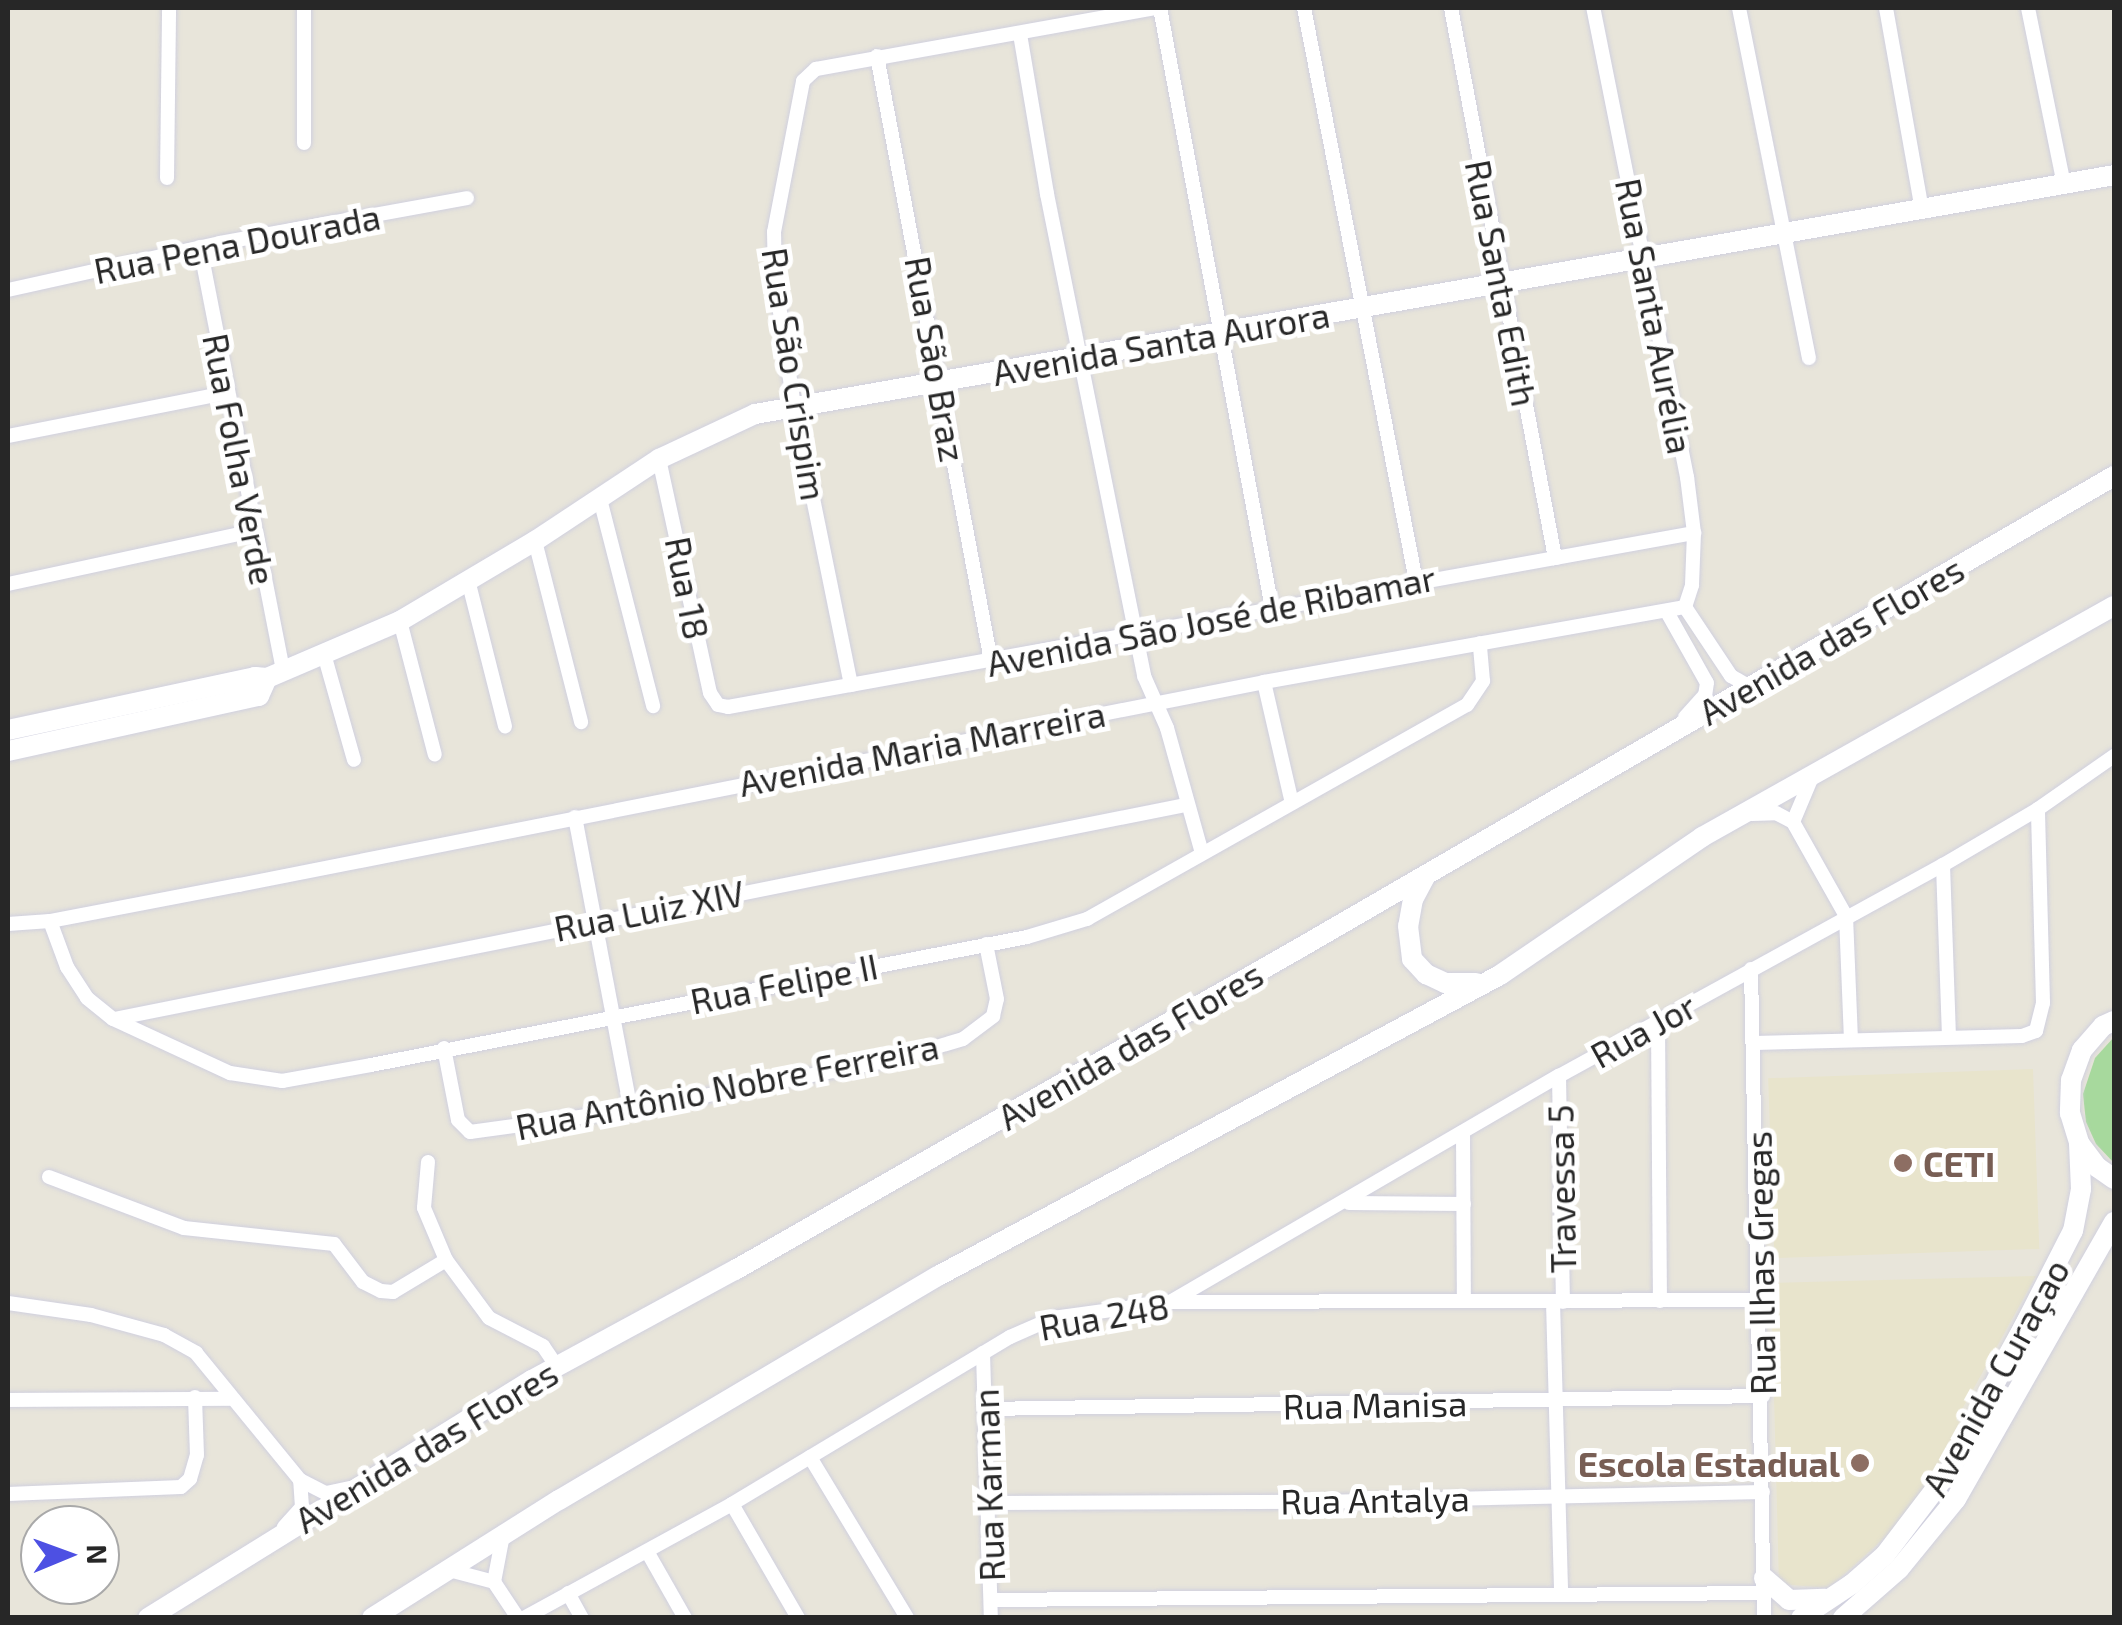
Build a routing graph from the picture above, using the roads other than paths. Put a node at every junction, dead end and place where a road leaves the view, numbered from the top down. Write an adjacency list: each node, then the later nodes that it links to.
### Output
1 (169, 8): 16 (street)
2 (304, 8): 14 (street)
3 (1061, 8): 11 (street)
4 (1157, 8): 11 (street); 26 (street)
5 (1304, 8): 25 (street)
6 (1450, 8): 23 (street, Rua Santa Edith)
7 (1592, 8): 22 (street, Rua Santa Aurélia)
8 (1739, 8): 20 (street)
9 (1886, 8): 19 (street)
10 (2028, 8): 17 (street)
11 (1061, 26): 12 (street)
12 (1020, 34): 13 (street); 27 (street)
13 (876, 56): 29 (street, Rua São Braz); 31 (street, Rua São Crispim)
14 (304, 143)
15 (2114, 174): 17 (main road, Avenida Santa Aurora)
16 (168, 178)
17 (2064, 186): 19 (main road, Avenida Santa Aurora)
18 (467, 198): 21 (street, Rua Pena Dourada)
19 (1922, 211): 20 (main road, Avenida Santa Aurora)
20 (1781, 234): 22 (main road, Avenida Santa Aurora); 28 (street)
21 (200, 248): 24 (street, Rua Pena Dourada); 30 (street, Rua Folha Verde)
22 (1645, 259): 23 (main road, Avenida Santa Aurora); 37 (street, Rua Santa Aurélia)
23 (1503, 284): 25 (main road, Avenida Santa Aurora); 39 (street, Rua Santa Edith)
24 (8, 290)
25 (1361, 308): 26 (main road, Avenida Santa Aurora); 41 (street)
26 (1221, 332): 27 (main road, Avenida Santa Aurora); 45 (street)
27 (1080, 357): 29 (main road, Avenida Santa Aurora); 48 (street)
28 (1808, 358)
29 (940, 382): 31 (main road, Avenida Santa Aurora); 51 (street, Rua São Braz)
30 (226, 393): 32 (street); 36 (street, Rua Folha Verde)
31 (794, 406): 33 (main road, Avenida Santa Aurora); 54 (street, Rua São Crispim)
32 (8, 436)
33 (659, 459): 35 (main road, Avenida Santa Aurora); 58 (street, Rua 18)
34 (2114, 476): 55 (main road, Avenida das Flores)
35 (600, 499): 38 (main road, Avenida Santa Aurora); 57 (street)
36 (254, 531): 42 (street); 52 (street, Rua Folha Verde)
37 (1694, 534): 39 (street, Avenida São José de Ribamar); 44 (street, Rua Santa Aurélia)
38 (535, 542): 40 (main road, Avenida Santa Aurora); 59 (street)
39 (1554, 558): 41 (street, Avenida São José de Ribamar)
40 (468, 580): 47 (main road, Avenida Santa Aurora); 60 (street)
41 (1416, 581): 45 (street, Avenida São José de Ribamar)
42 (8, 584)
43 (2114, 606): 67 (main road)
44 (1685, 607): 46 (street); 55 (street)
45 (1272, 608): 48 (street, Avenida São José de Ribamar)
46 (1666, 612): 49 (street, Avenida Maria Marreira); 62 (street)
47 (400, 621): 50 (main road, Avenida Santa Aurora); 64 (street)
48 (1136, 638): 51 (street, Avenida São José de Ribamar); 56 (street)
49 (1480, 644): 53 (street, Avenida Maria Marreira); 69 (street, Rua Felipe II)
50 (324, 654): 52 (main road, Avenida Santa Aurora); 66 (street)
51 (991, 662): 54 (street, Avenida São José de Ribamar)
52 (275, 675): 61 (main road); 63 (main road)
53 (1264, 682): 56 (street, Avenida Maria Marreira); 69 (street)
54 (851, 685): 58 (street, Avenida São José de Ribamar)
55 (1750, 687): 62 (main road, Avenida das Flores)
56 (1154, 703): 68 (street); 71 (street, Avenida Maria Marreira)
57 (654, 706)
58 (728, 707)
59 (580, 722)
60 (505, 726)
61 (8, 730)
62 (1645, 749): 76 (main road, Avenida das Flores)
63 (8, 751)
64 (435, 755)
65 (2114, 756): 70 (street, Rua Jor)
66 (354, 760)
67 (1813, 775): 72 (main road); 73 (street)
68 (1185, 804): 74 (street); 78 (street, Rua Luiz XIV)
69 (1292, 804): 74 (street, Rua Felipe II)
70 (2038, 810): 75 (street, Rua Jor); 88 (street)
71 (575, 817): 78 (street); 79 (street, Avenida Maria Marreira)
72 (1739, 817): 73 (street); 83 (main road)
73 (1793, 822): 77 (street)
74 (1202, 854): 81 (street, Rua Felipe II)
75 (1943, 866): 77 (street, Rua Jor); 88 (street)
76 (1427, 874): 83 (main road); 112 (main road, Avenida das Flores)
77 (1846, 916): 82 (street, Rua Jor); 89 (street)
78 (596, 920): 84 (street); 85 (street, Rua Luiz XIV)
79 (50, 921): 80 (street, Avenida Maria Marreira); 85 (street, Rua Felipe II)
80 (8, 924)
81 (986, 944): 84 (street, Rua Felipe II); 93 (street, Rua Antônio Nobre Ferreira)
82 (1751, 969): 87 (street, Rua Jor); 90 (street, Rua Ilhas Gregas)
83 (1500, 975): 127 (main road)
84 (612, 1016): 91 (street, Rua Felipe II); 93 (street)
85 (113, 1019): 91 (street, Rua Felipe II)
86 (2111, 1020): 95 (main road, Avenida Curaçao)
87 (1658, 1022): 92 (street, Rua Jor); 107 (street)
88 (1949, 1037): 89 (street)
89 (1851, 1039): 90 (street)
90 (1755, 1043): 106 (street, Rua Ilhas Gregas)
91 (444, 1048): 93 (street, Rua Antônio Nobre Ferreira)
92 (1559, 1076): 94 (street, Rua Jor); 110 (street, Travessa 5)
93 (631, 1110)
94 (1463, 1132): 99 (street, Rua Jor); 100 (street)
95 (2080, 1143): 98 (main road); 135 (main road, Avenida Curaçao)
96 (428, 1162): 104 (street)
97 (49, 1177): 104 (street)
98 (2114, 1180)
99 (1346, 1203): 100 (street); 109 (street, Rua Jor)
100 (1464, 1204): 105 (street)
101 (2114, 1222): 103 (main road, Avenida Curaçao)
102 (2114, 1252): 103 (main road)
103 (2093, 1258): 147 (main road, Avenida Curaçao)
104 (446, 1260): 112 (street)
105 (1464, 1300): 109 (street, Rua 248); 110 (street, Rua 248)
106 (1761, 1300): 107 (street, Rua 248); 113 (street, Rua Ilhas Gregas)
107 (1660, 1301): 110 (street, Rua 248)
108 (8, 1302): 115 (street)
109 (1170, 1302): 111 (street, Rua 248)
110 (1558, 1302): 117 (street, Travessa 5)
111 (984, 1353): 118 (street, Rua Karman); 119 (street, Rua 248)
112 (556, 1367): 121 (main road, Avenida das Flores)
113 (1763, 1396): 117 (street, Rua Manisa); 122 (street, Rua Ilhas Gregas)
114 (195, 1397): 115 (street); 116 (street); 123 (street)
115 (230, 1399): 120 (street)
116 (8, 1400)
117 (1556, 1400): 118 (street, Rua Manisa); 124 (street, Travessa 5)
118 (986, 1409): 125 (street, Rua Karman)
119 (810, 1458): 126 (street, Rua 248); 143 (street)
120 (300, 1480): 121 (street); 128 (street)
121 (357, 1486): 128 (main road, Avenida das Flores)
122 (1763, 1492): 124 (street, Rua Antalya); 132 (street, Rua Ilhas Gregas)
123 (8, 1494)
124 (1558, 1496): 125 (street, Rua Antalya); 134 (street, Travessa 5)
125 (988, 1503): 136 (street, Rua Karman)
126 (732, 1504): 129 (street, Rua 248); 142 (street)
127 (503, 1535): 130 (main road); 131 (street)
128 (267, 1542): 137 (main road, Avenida das Flores)
129 (648, 1553): 133 (street, Rua 248); 141 (street)
130 (448, 1570): 131 (street); 138 (main road)
131 (494, 1582): 139 (street)
132 (1765, 1586): 134 (street); 135 (main road); 145 (street, Rua Ilhas Gregas)
133 (568, 1593): 139 (street, Rua 248); 140 (street)
134 (1561, 1595): 136 (street)
135 (1832, 1598): 146 (main road, Avenida Curaçao)
136 (992, 1600): 144 (street, Rua Karman)
137 (148, 1618)
138 (372, 1618)
139 (521, 1618)
140 (582, 1618)
141 (685, 1618)
142 (798, 1618)
143 (907, 1618)
144 (991, 1618)
145 (1764, 1618)
146 (1801, 1618)
147 (1843, 1618)

